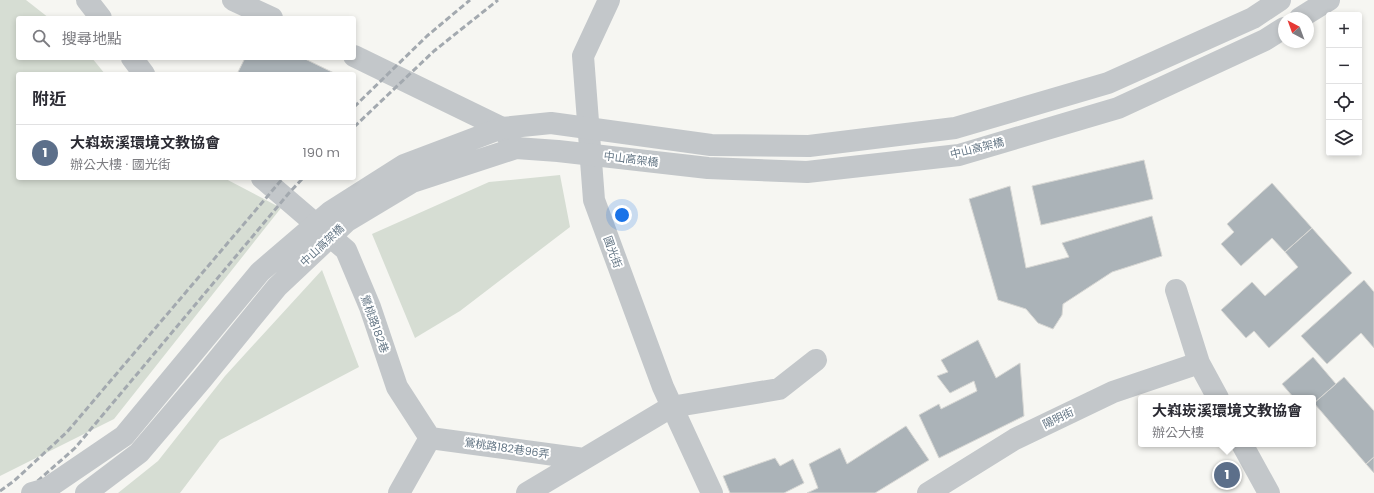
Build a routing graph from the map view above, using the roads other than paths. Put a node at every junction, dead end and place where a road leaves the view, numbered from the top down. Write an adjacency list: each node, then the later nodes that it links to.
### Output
1 (87, 0): 7 (street)
2 (233, 0): 8 (street)
3 (609, 0): 20 (street, 國光街)
4 (1280, 0): 13 (street, 中山高架橋, bridge)
5 (1329, 0): 6 (street)
6 (1310, 12)
7 (99, 16)
8 (268, 16)
9 (1278, 32): 14 (street, 中山高架橋, bridge)
10 (356, 57): 13 (street)
11 (134, 60): 12 (street)
12 (142, 72)
13 (502, 128): 14 (street); 24 (street, 中山高架橋, bridge)
14 (516, 148): 25 (street, 中山高架橋, bridge)
15 (264, 180): 21 (street, 鶯桃路182巷)
16 (1176, 290): 18 (street)
17 (816, 360): 20 (street)
18 (1199, 363): 19 (street); 29 (street, 陽明街)
19 (1216, 395)
20 (672, 407): 23 (street); 28 (street, 國光街)
21 (430, 438): 23 (street, 鶯桃路182巷96弄); 26 (street)
22 (1244, 447): 30 (street)
23 (584, 459): 27 (street)
24 (32, 493)
25 (86, 493)
26 (399, 493)
27 (527, 493)
28 (712, 493)
29 (928, 493)
30 (1269, 493)

